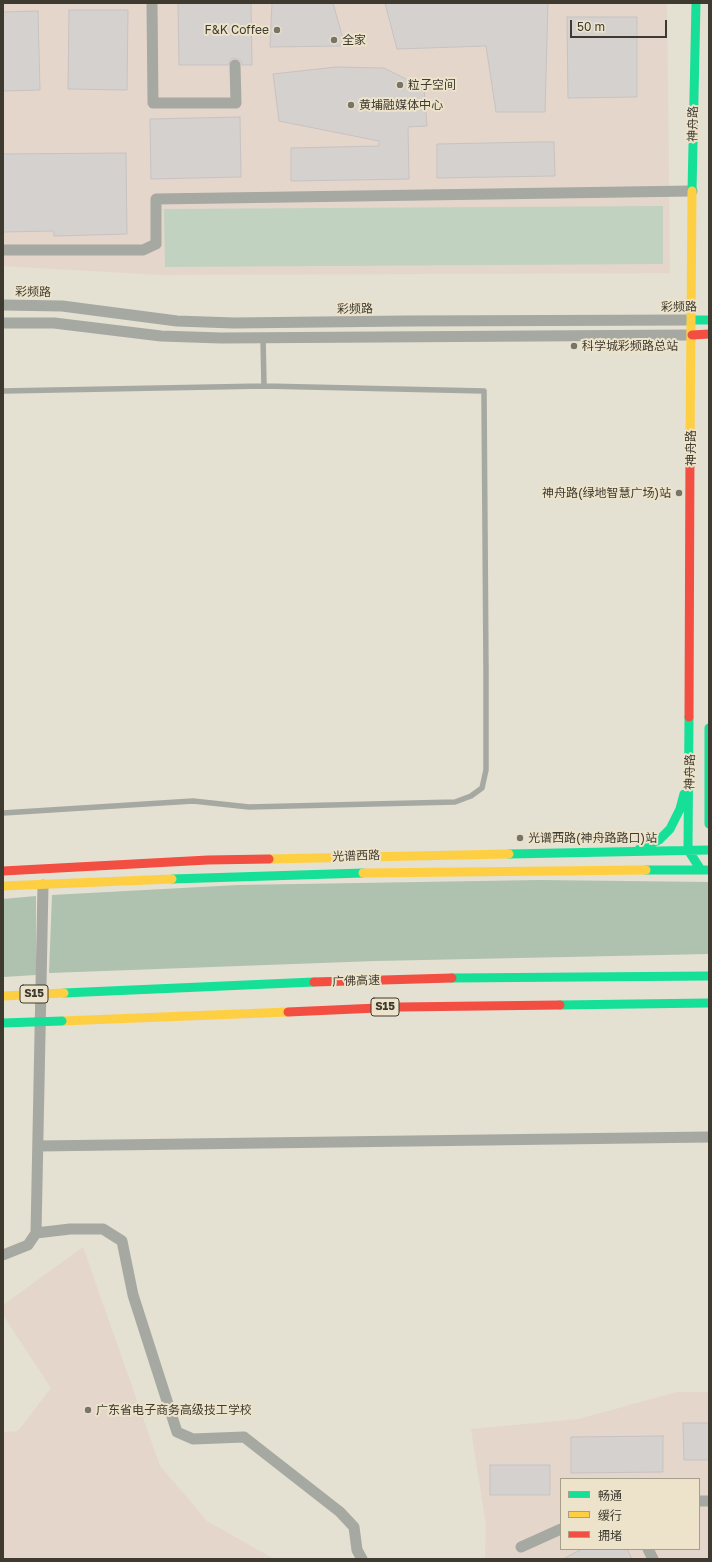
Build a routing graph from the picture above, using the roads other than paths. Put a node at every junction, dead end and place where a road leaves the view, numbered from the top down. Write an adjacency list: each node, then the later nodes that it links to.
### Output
1 (152, 3): 3 (street)
2 (696, 3): 4 (main road, 神舟路)
3 (235, 65)
4 (692, 191): 5 (street); 7 (main road, 神舟路)
5 (3, 250)
6 (3, 305): 7 (street, 彩频路)
7 (692, 320): 8 (main road, 彩频路); 10 (main road, 神舟路)
8 (709, 320)
9 (3, 323): 12 (street)
10 (692, 334): 11 (main road); 12 (street); 16 (main road, 神舟路)
11 (709, 334)
12 (263, 338): 13 (lane)
13 (264, 386): 14 (lane); 18 (lane)
14 (3, 391)
15 (709, 728): 17 (main road, 神舟路)
16 (690, 767): 20 (main road, 神舟路); 22 (main road)
17 (709, 777): 19 (main road, 神舟路)
18 (3, 813)
19 (709, 824)
20 (688, 850): 21 (main road, 光谱西路); 22 (main road, 光谱西路); 24 (main road)
21 (709, 850)
22 (636, 851): 25 (main road, 光谱西路)
23 (709, 853): 24 (main road)
24 (705, 870): 26 (main road)
25 (3, 871)
26 (43, 885): 27 (main road); 33 (street)
27 (3, 886)
28 (709, 976): 29 (main road, 广佛高速 / S15, bridge)
29 (3, 996)
30 (709, 1003): 31 (main road, S15, bridge)
31 (3, 1023)
32 (709, 1137): 33 (street)
33 (38, 1146): 34 (street)
34 (36, 1233): 35 (street); 39 (street)
35 (3, 1255)
36 (560, 1529): 37 (street)
37 (521, 1548)
38 (648, 1550): 40 (street)
39 (362, 1559)
40 (653, 1559)

